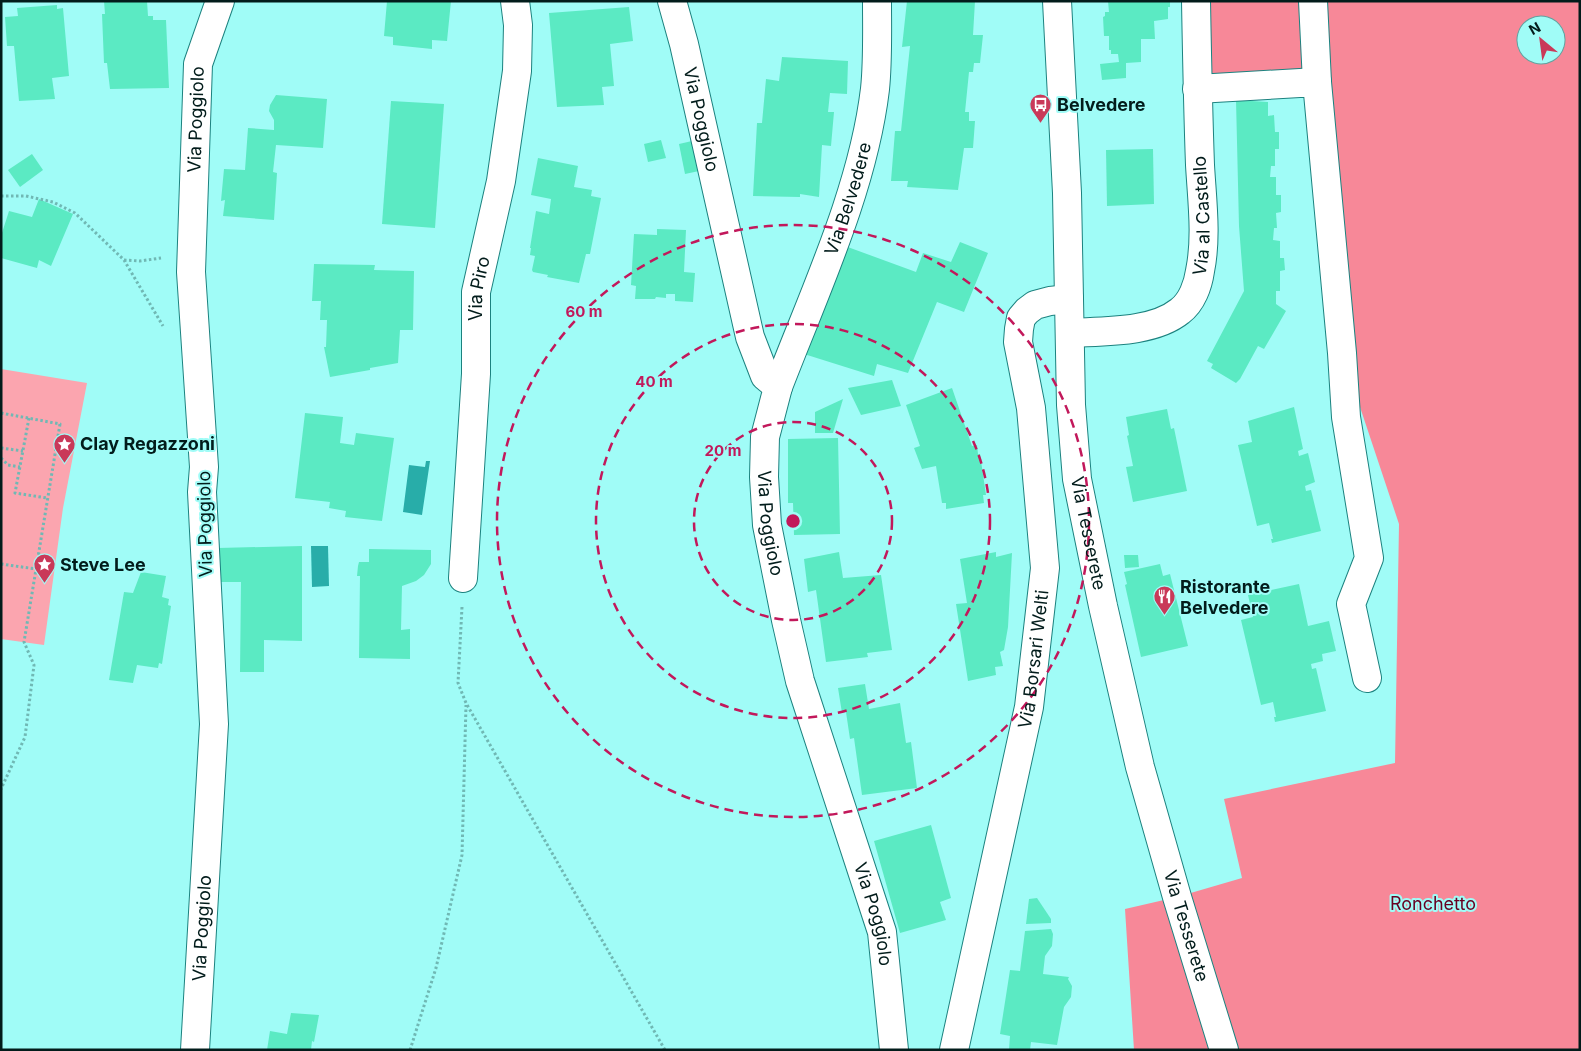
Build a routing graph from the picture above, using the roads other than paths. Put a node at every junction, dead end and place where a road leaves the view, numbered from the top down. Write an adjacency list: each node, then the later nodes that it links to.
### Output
1 (220, 1): 15 (street, Via Poggiolo)
2 (515, 1): 13 (street, Via Piro)
3 (672, 1): 12 (street, Via Poggiolo)
4 (878, 1): 12 (street, Via Belvedere)
5 (1057, 1): 10 (street, Via Tesserete)
6 (1196, 1): 9 (street, Via al Castello)
7 (1314, 1): 8 (street)
8 (1317, 82): 9 (street); 14 (street)
9 (1197, 89): 11 (street, Via al Castello)
10 (1069, 299): 11 (street, Via Tesserete); 17 (street, Via Borsari Welti)
11 (1070, 333): 18 (street, Via Tesserete)
12 (778, 388): 16 (street, Via Poggiolo)
13 (463, 578)
14 (1367, 678)
15 (195, 1050)
16 (894, 1050)
17 (954, 1050)
18 (1224, 1050)

